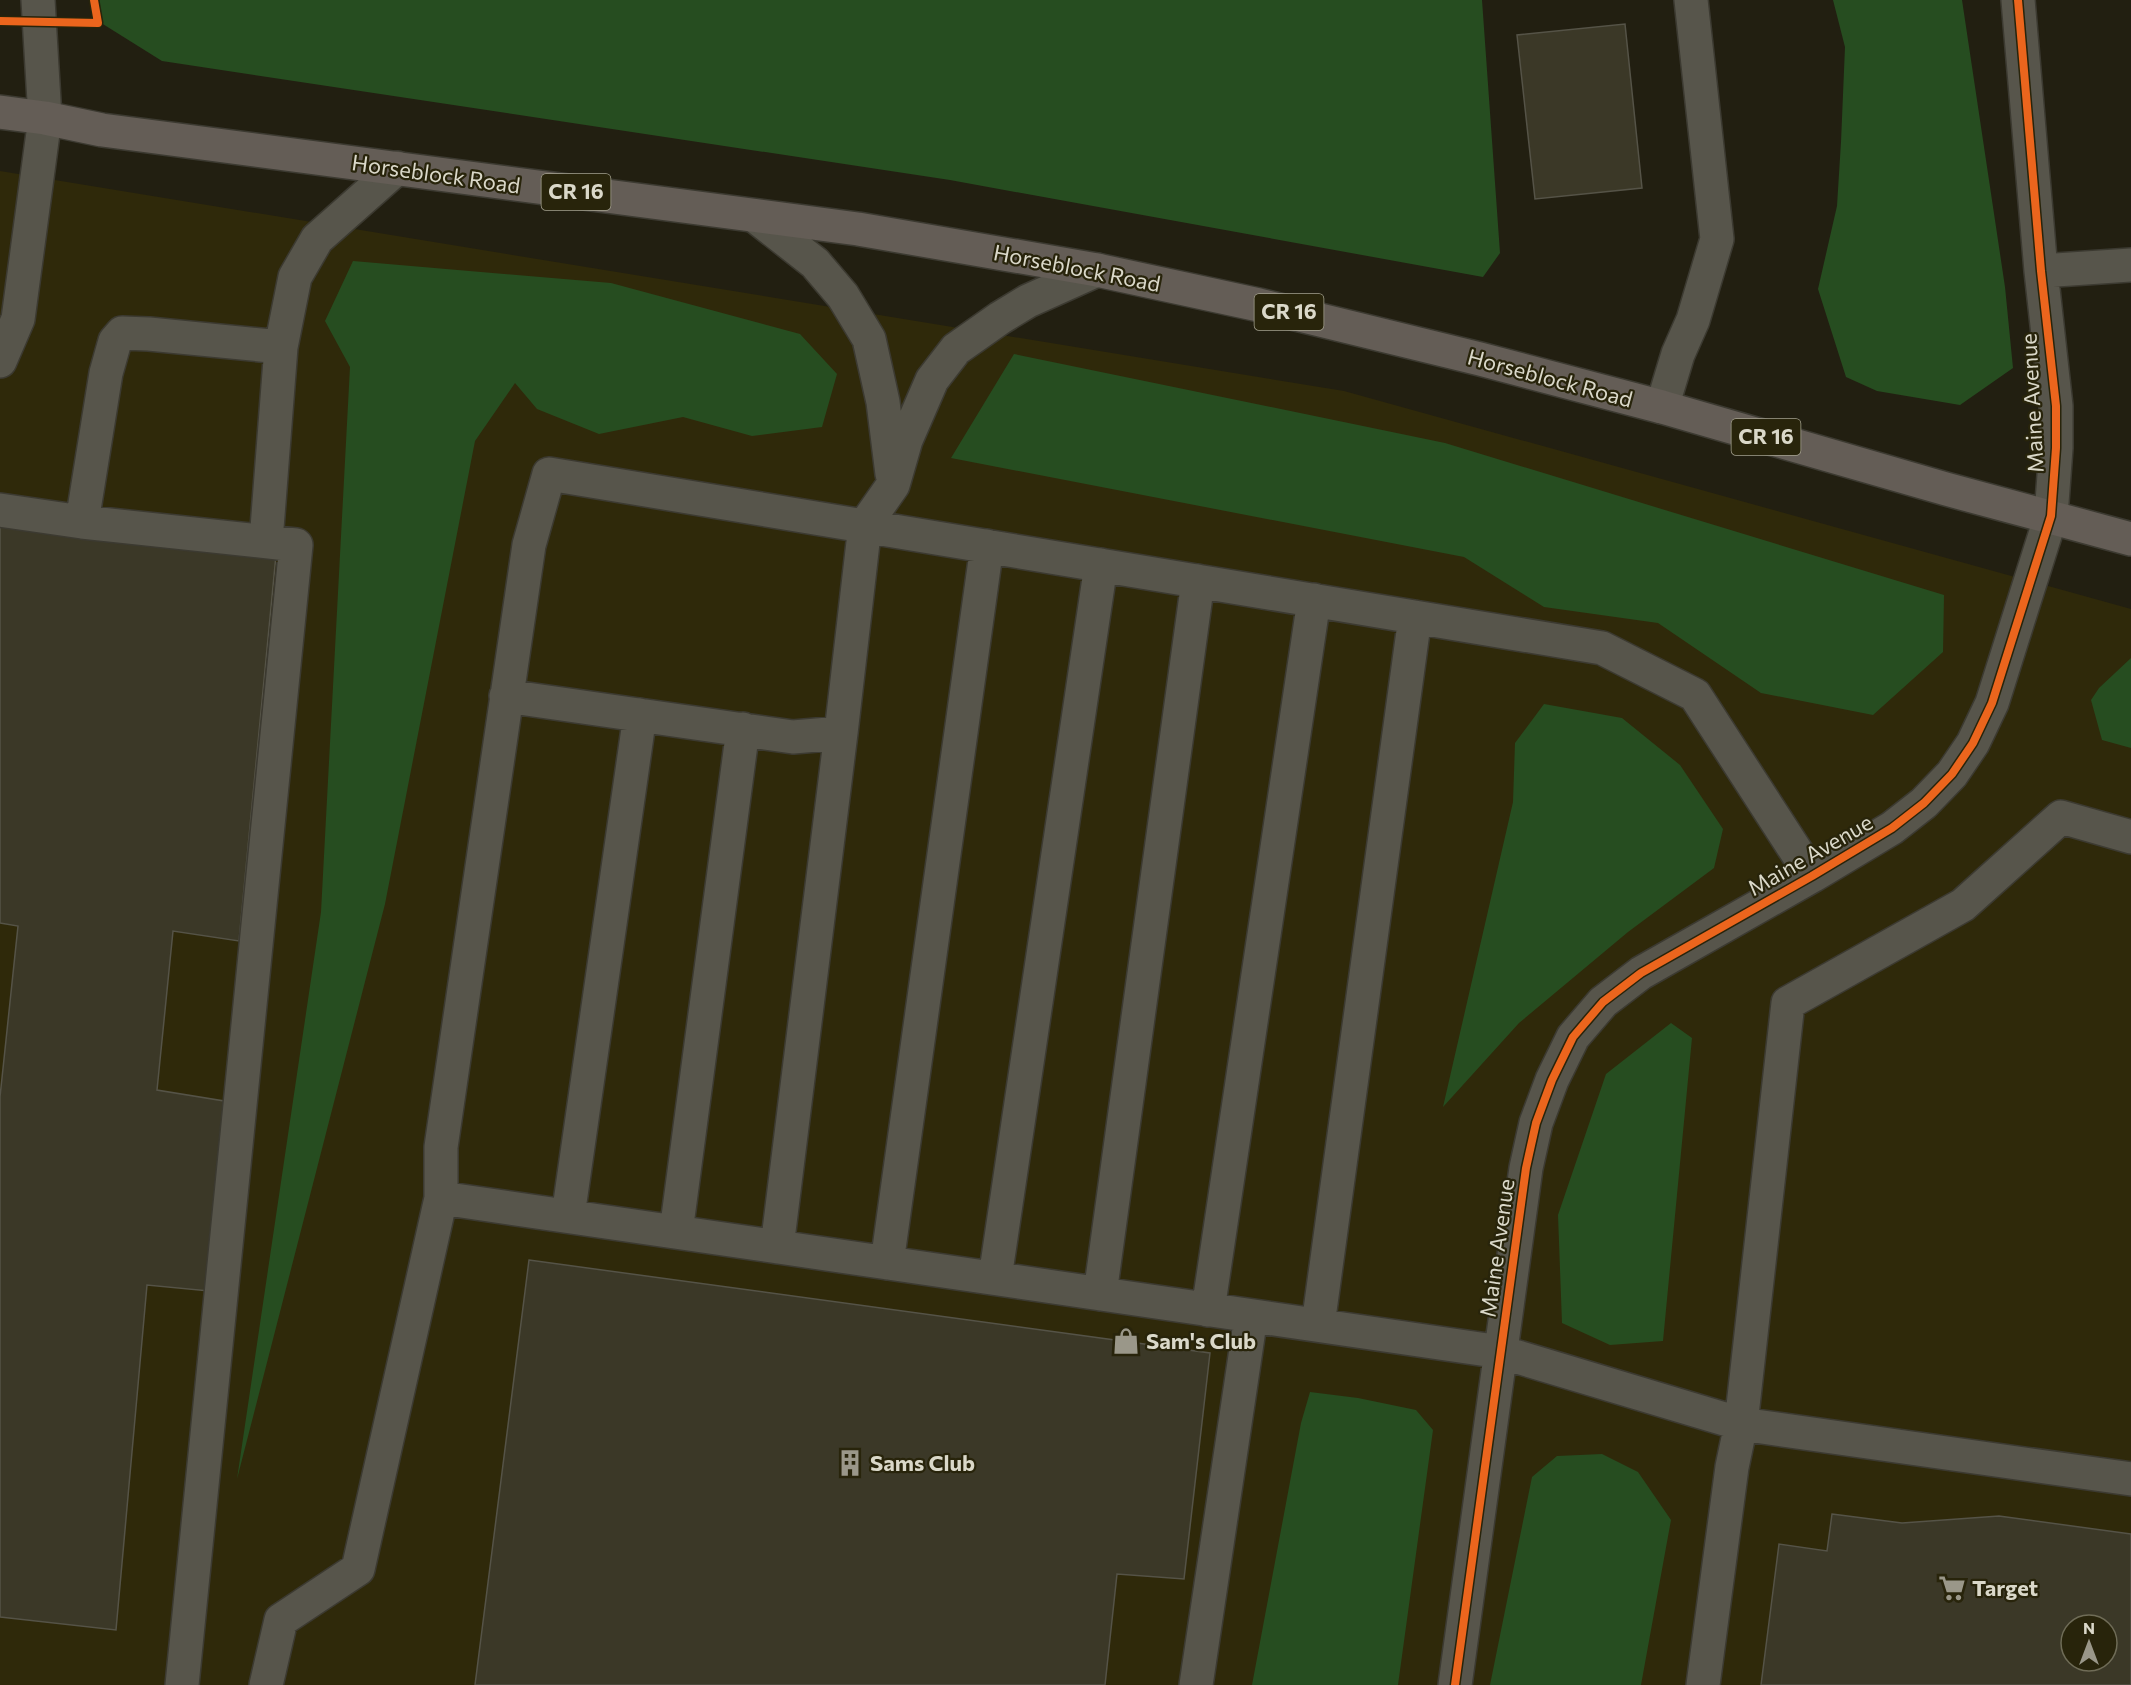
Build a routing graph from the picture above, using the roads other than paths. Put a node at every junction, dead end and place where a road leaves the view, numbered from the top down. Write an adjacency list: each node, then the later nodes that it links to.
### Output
1 (38, 0): 5 (street)
2 (1691, 0): 13 (street)
3 (2018, 0): 10 (street, Maine Avenue)
4 (0, 112): 5 (main road, Horseblock Road / CR 16)
5 (45, 118): 6 (main road, Horseblock Road / CR 16); 12 (street)
6 (397, 168): 7 (main road, Horseblock Road / CR 16); 11 (street)
7 (755, 216): 9 (main road, Horseblock Road / CR 16); 14 (street)
8 (2131, 265): 10 (street)
9 (1097, 270): 13 (main road, Horseblock Road / CR 16); 14 (street)
10 (2041, 271): 16 (street, Maine Avenue)
11 (281, 347): 17 (street); 20 (street)
12 (0, 361)
13 (1662, 407): 16 (main road, Horseblock Road / CR 16)
14 (893, 485): 18 (street)
15 (0, 510): 17 (street)
16 (2051, 516): 19 (main road, Horseblock Road / CR 16); 31 (street, Maine Avenue)
17 (82, 522): 20 (street)
18 (865, 525): 21 (street); 26 (street); 29 (street)
19 (2131, 539)
20 (266, 541): 45 (street)
21 (987, 546): 22 (street); 36 (street)
22 (1101, 565): 23 (street); 37 (street)
23 (1198, 581): 24 (street); 38 (street)
24 (1314, 600): 25 (street); 39 (street)
25 (1415, 617): 31 (street); 41 (street)
26 (506, 696): 27 (street); 32 (street)
27 (640, 715): 28 (street); 33 (street)
28 (743, 729): 29 (street); 34 (street)
29 (841, 733): 35 (street)
30 (2131, 837): 43 (street)
31 (1812, 876): 42 (street, Maine Avenue)
32 (441, 1198): 33 (street); 46 (street)
33 (568, 1216): 34 (street)
34 (676, 1232): 35 (street)
35 (777, 1247): 36 (street)
36 (887, 1263): 37 (street)
37 (995, 1278): 38 (street)
38 (1100, 1294): 39 (street)
39 (1208, 1310): 40 (street)
40 (1251, 1316): 41 (street); 47 (street)
41 (1318, 1325): 42 (street)
42 (1501, 1352): 43 (street); 48 (street, Maine Avenue)
43 (1741, 1424): 44 (street); 49 (street)
44 (2131, 1479)
45 (182, 1685)
46 (266, 1685)
47 (1196, 1685)
48 (1455, 1685)
49 (1703, 1685)

